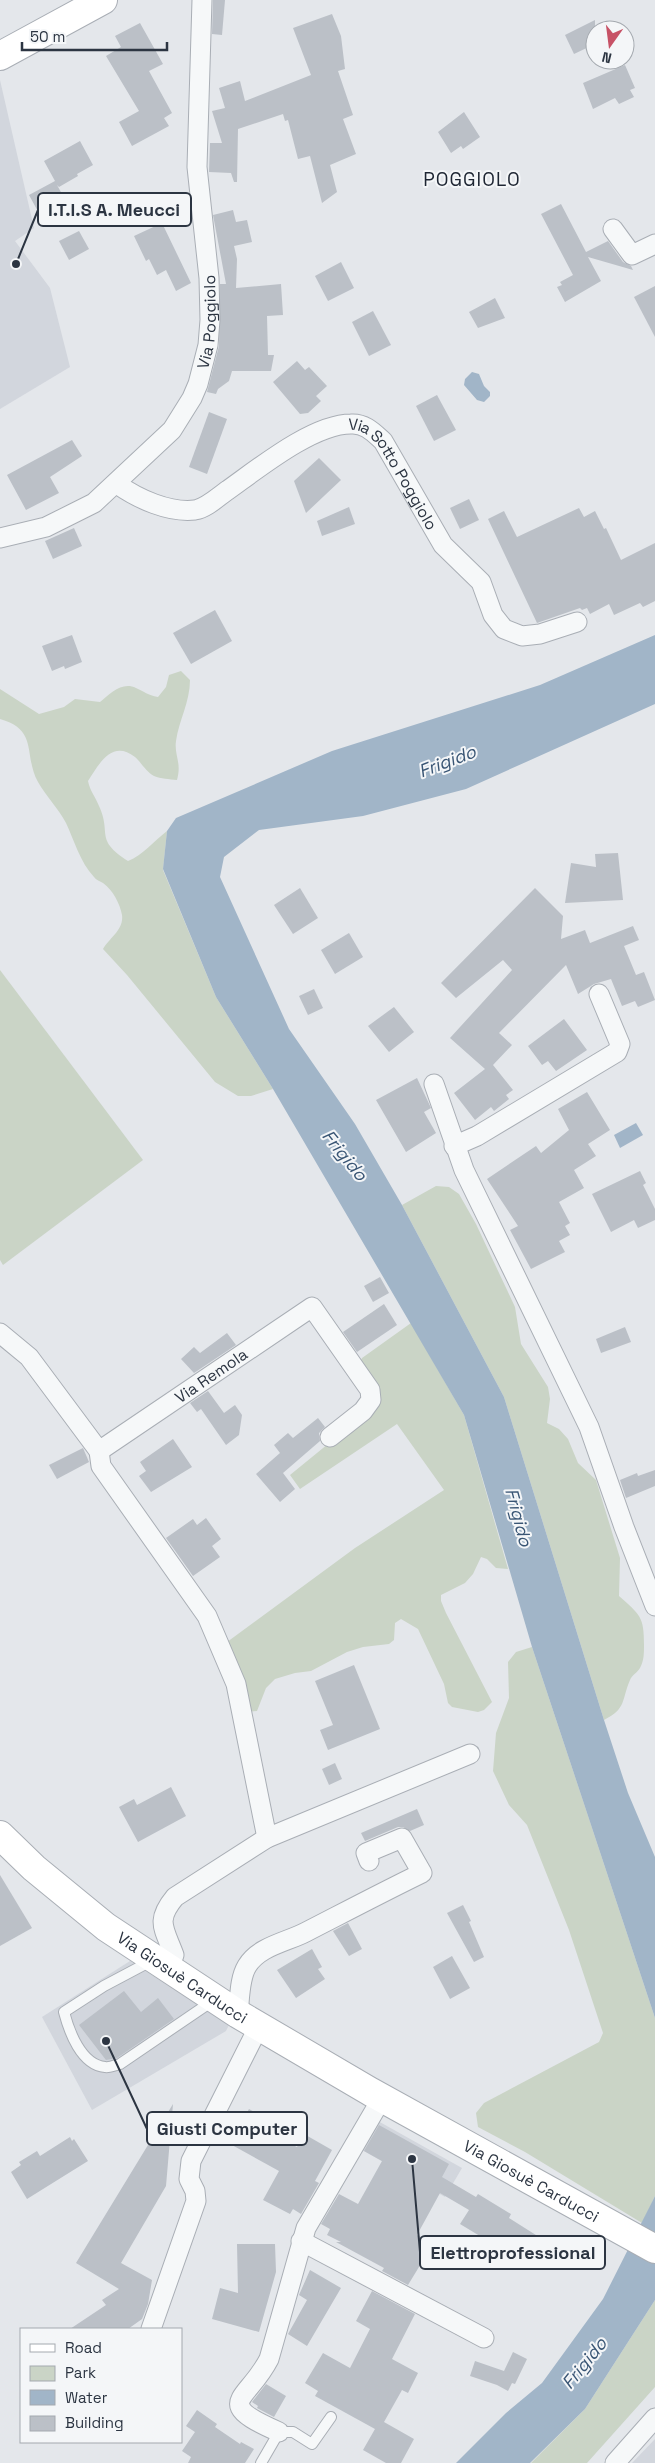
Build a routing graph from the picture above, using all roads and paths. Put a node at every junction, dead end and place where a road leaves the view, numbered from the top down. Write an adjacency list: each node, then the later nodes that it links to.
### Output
1 (103, 0): 3 (main road)
2 (202, 0): 6 (street, Via Poggiolo)
3 (0, 56)
4 (613, 230): 5 (street)
5 (655, 244)
6 (117, 484): 7 (street, Via Poggiolo); 8 (street, Via Sotto Poggiolo)
7 (0, 538)
8 (577, 622)
9 (599, 994): 11 (street)
10 (434, 1084): 11 (street)
11 (454, 1146): 15 (street)
12 (0, 1333): 14 (street)
13 (330, 1437): 14 (street, Via Remola)
14 (99, 1451): 18 (street)
15 (655, 1606)
16 (470, 1754): 18 (street)
17 (0, 1835): 20 (main road, Via Giosuè Carducci)
18 (267, 1838): 20 (street)
19 (369, 1861): 22 (street)
20 (162, 1964): 21 (main road, Via Giosuè Carducci); 21 (lane)
21 (214, 1999): 22 (main road, Via Giosuè Carducci)
22 (249, 2020): 23 (main road, Via Giosuè Carducci); 26 (street)
23 (382, 2098): 24 (street); 25 (main road, Via Giosuè Carducci)
24 (300, 2241): 27 (street); 30 (street)
25 (655, 2249)
26 (151, 2328)
27 (484, 2338)
28 (330, 2418): 30 (lane)
29 (655, 2418): 32 (street)
30 (279, 2432): 31 (lane)
31 (261, 2463)
32 (615, 2463)

